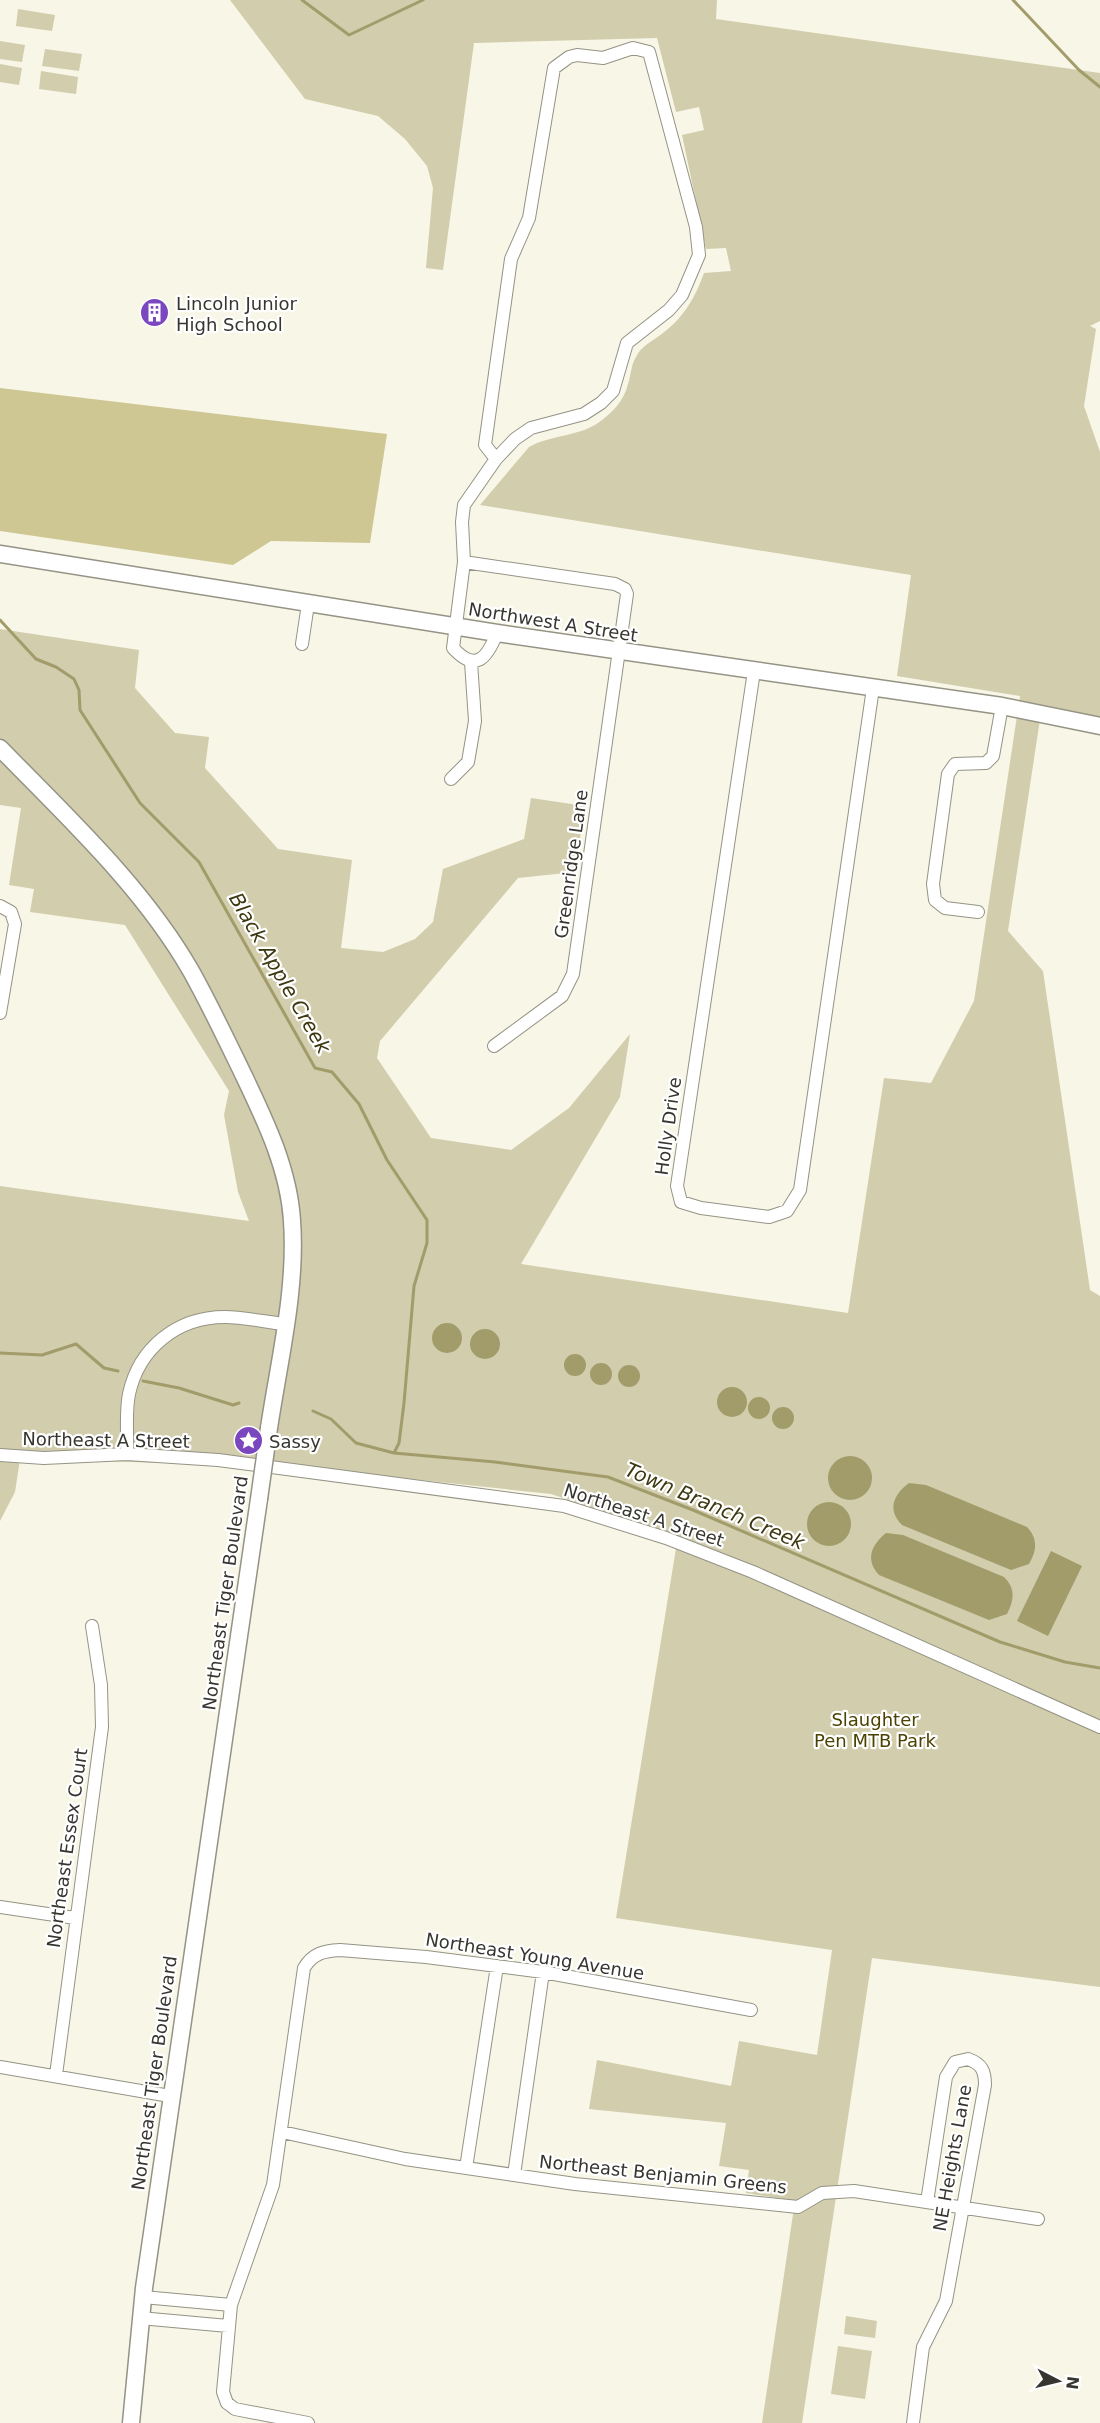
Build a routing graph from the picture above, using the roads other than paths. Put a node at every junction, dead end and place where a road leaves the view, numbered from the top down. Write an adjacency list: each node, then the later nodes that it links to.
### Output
1 (496, 459): 1 (street); 3 (street)
2 (0, 554): 4 (street, Northwest A Street)
3 (464, 562): 5 (street); 8 (street, Greenridge Lane)
4 (308, 604): 5 (street, Northwest A Street); 7 (street)
5 (455, 627): 6 (street, Northwest A Street); 9 (street)
6 (497, 633): 8 (street, Northwest A Street); 9 (street)
7 (302, 644)
8 (617, 651): 10 (street, Northwest A Street); 19 (street, Greenridge Lane)
9 (471, 662): 15 (street)
10 (754, 671): 11 (street, Northwest A Street); 11 (street, Holly Drive)
11 (873, 688): 12 (street, Northwest A Street)
12 (1002, 706): 13 (street, Northwest A Street); 17 (street)
13 (1100, 726)
14 (0, 748): 20 (street, Northeast Tiger Boulevard)
15 (450, 779)
16 (5, 909): 18 (street)
17 (978, 912)
18 (0, 1013)
19 (494, 1046)
20 (284, 1324): 21 (street); 32 (street, Northeast Tiger Boulevard, bridge)
21 (127, 1454): 22 (street, Northeast A Street); 24 (street, Northeast A Street)
22 (0, 1455)
23 (92, 1626): 26 (street, Northeast Essex Court)
24 (1100, 1727)
25 (0, 1907): 26 (street)
26 (75, 1918): 31 (street, Northeast Essex Court)
27 (497, 1966): 28 (street, Northeast Young Avenue); 33 (street, Northeast Young Avenue); 34 (street)
28 (543, 1972): 29 (street, Northeast Young Avenue); 35 (street)
29 (751, 2010)
30 (0, 2067): 31 (street)
31 (56, 2075): 32 (street)
32 (170, 2096): 39 (street, Northeast Tiger Boulevard)
33 (282, 2132): 34 (street, Northeast Benjamin Greens); 40 (street)
34 (466, 2168): 35 (street, Northeast Benjamin Greens)
35 (514, 2175): 36 (street, Northeast Benjamin Greens)
36 (927, 2202): 37 (street, Northeast Benjamin Greens); 37 (street, NE Heights Lane)
37 (961, 2206): 38 (street, Northeast Benjamin Greens); 45 (street, NE Heights Lane)
38 (1038, 2219)
39 (143, 2297): 40 (street); 41 (street, Northeast Tiger Boulevard)
40 (231, 2305): 42 (street)
41 (140, 2318): 42 (street); 43 (street, Northeast Tiger Boulevard)
42 (228, 2326): 44 (street)
43 (131, 2423)
44 (308, 2423)
45 (913, 2423)

